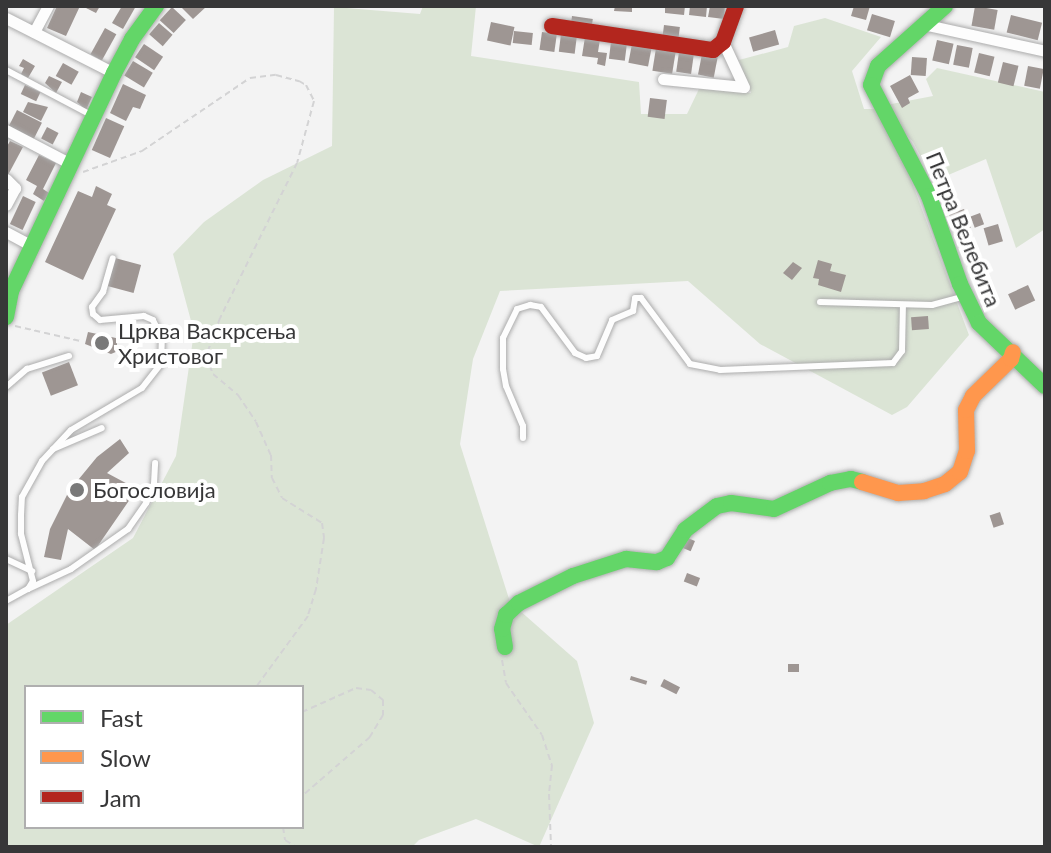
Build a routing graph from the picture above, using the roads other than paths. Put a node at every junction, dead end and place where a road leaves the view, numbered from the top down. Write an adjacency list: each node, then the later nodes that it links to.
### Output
1 (48, 6): 8 (street)
2 (156, 6): 12 (street)
3 (736, 6): 9 (street)
4 (945, 6): 6 (street, Петра Велебита)
5 (6, 18): 8 (street)
6 (927, 25): 10 (street); 22 (street, Петра Велебита)
7 (552, 26): 9 (street)
8 (34, 32): 12 (street)
9 (723, 42): 13 (street)
10 (1045, 51)
11 (6, 70): 14 (lane)
12 (114, 73): 14 (street)
13 (663, 79)
14 (94, 117): 16 (street)
15 (6, 130): 16 (street)
16 (68, 172): 20 (street)
17 (6, 179): 18 (street)
18 (6, 205)
19 (6, 232): 20 (street)
20 (32, 246): 25 (street)
21 (113, 258): 32 (lane)
22 (965, 296): 24 (lane); 26 (street, Петра Велебита)
23 (820, 302): 24 (lane)
24 (903, 305): 31 (lane)
25 (6, 317)
26 (1013, 352): 28 (street, Петра Велебита); 38 (street)
27 (69, 356): 29 (lane)
28 (1045, 386)
29 (6, 387)
30 (102, 428): 32 (lane)
31 (523, 438)
32 (50, 451): 35 (lane)
33 (155, 463): 36 (lane)
34 (6, 559): 35 (lane)
35 (33, 572): 36 (lane)
36 (28, 589): 37 (lane)
37 (6, 601)
38 (505, 647)

